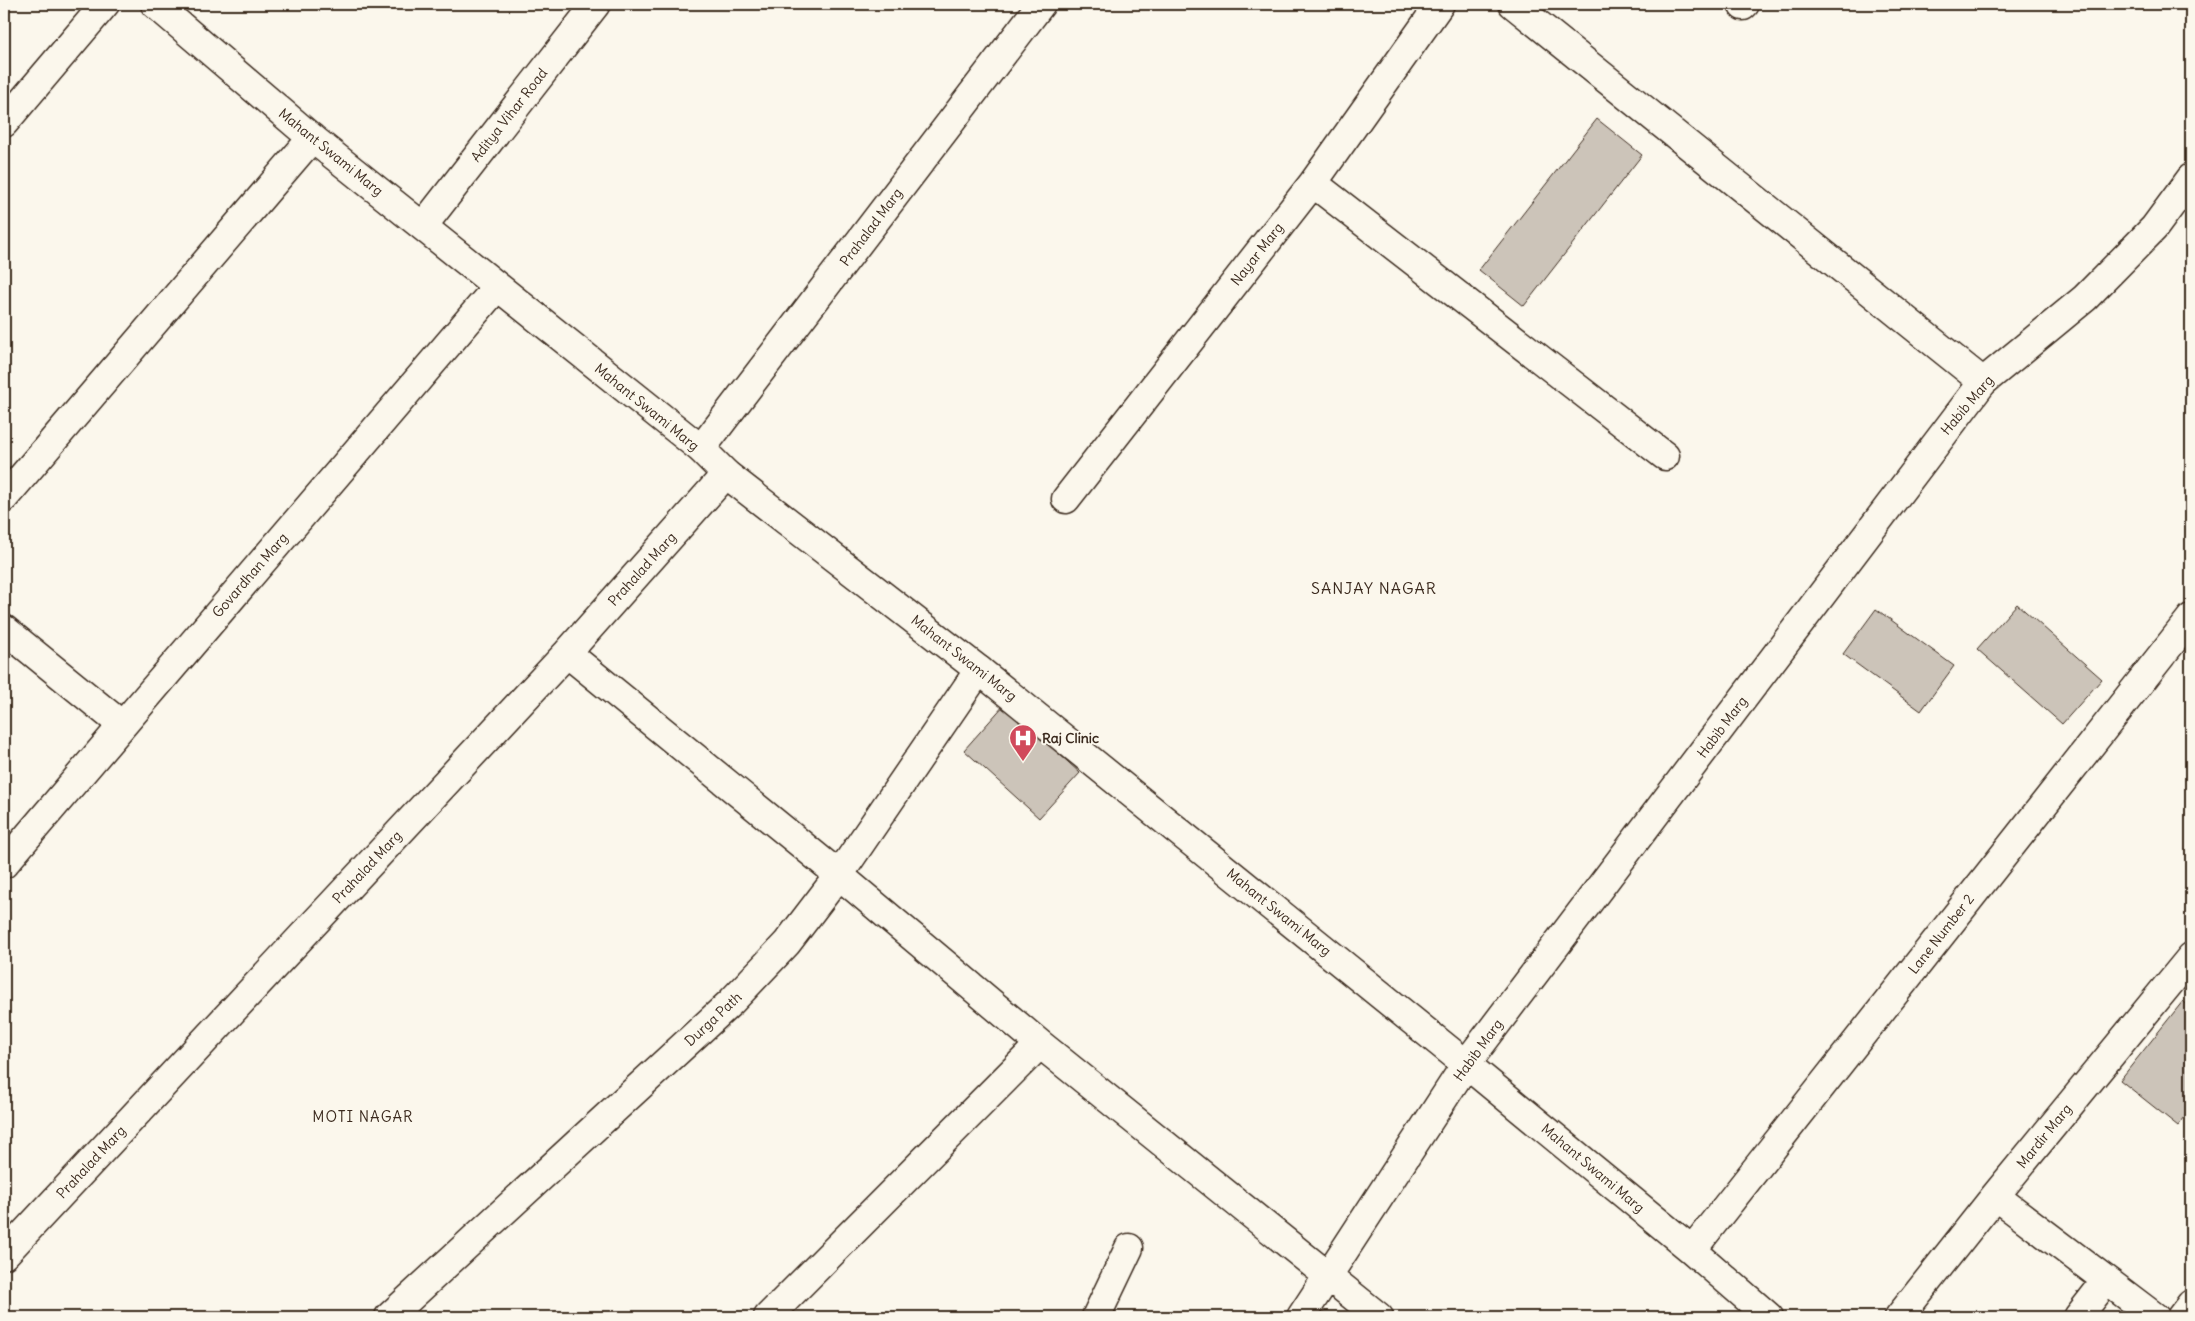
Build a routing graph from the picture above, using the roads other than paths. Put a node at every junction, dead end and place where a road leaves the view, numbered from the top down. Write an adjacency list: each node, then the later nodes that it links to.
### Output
1 (105, 4): 7 (street)
2 (596, 4): 11 (street, Aditya Vihar Road)
3 (1041, 4): 14 (street, Prahalad Marg)
4 (1438, 4): 10 (street, Nayar Marg)
5 (1513, 4): 13 (street)
6 (168, 8): 8 (street, Mahant Swami Marg)
7 (4, 124)
8 (312, 138): 11 (street, Mahant Swami Marg); 17 (street)
9 (2191, 178): 13 (street, Habib Marg)
10 (1313, 183): 15 (street); 18 (street, Nayar Marg)
11 (423, 226): 12 (street, Mahant Swami Marg)
12 (497, 287): 14 (street, Mahant Swami Marg); 23 (street, Govardhan Marg)
13 (1983, 382): 28 (street, Habib Marg)
14 (700, 450): 16 (street, Mahant Swami Marg)
15 (1666, 456)
16 (726, 474): 21 (street, Prahalad Marg); 22 (street, Mahant Swami Marg)
17 (7, 489)
18 (1066, 499)
19 (2191, 618): 31 (street, Lane Number 2)
20 (4, 629): 23 (street)
21 (567, 653): 25 (street); 32 (street, Prahalad Marg)
22 (979, 670): 25 (street, Durga Path); 28 (street, Mahant Swami Marg)
23 (122, 724): 24 (street, Govardhan Marg)
24 (4, 864)
25 (839, 875): 27 (street); 36 (street, Durga Path)
26 (2191, 957): 29 (street, Mardir Marg)
27 (1040, 1044): 33 (street); 37 (street)
28 (1466, 1064): 31 (street, Mahant Swami Marg); 33 (street, Habib Marg)
29 (1995, 1196): 34 (street); 42 (street, Mardir Marg)
30 (1129, 1248): 38 (street)
31 (1692, 1250): 41 (street, Mahant Swami Marg)
32 (4, 1256)
33 (1328, 1276): 39 (street, Habib Marg); 40 (street)
34 (2106, 1281): 43 (street); 44 (street)
35 (2191, 1304): 45 (street)
36 (389, 1317)
37 (768, 1317)
38 (1096, 1317)
39 (1301, 1317)
40 (1380, 1317)
41 (1769, 1317)
42 (1900, 1317)
43 (2078, 1317)
44 (2154, 1317)
45 (2181, 1317)

